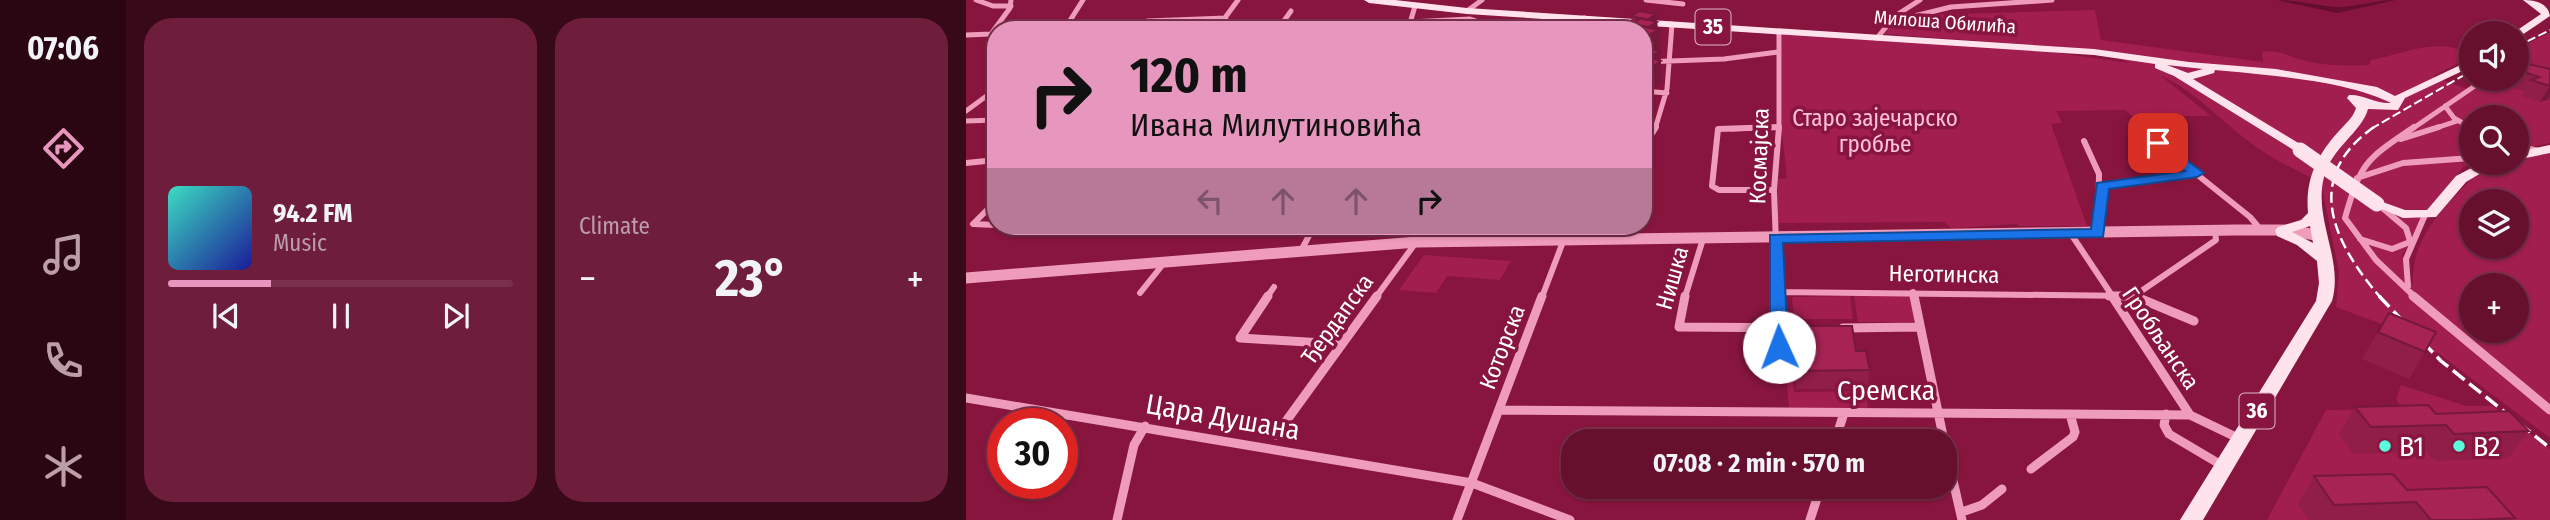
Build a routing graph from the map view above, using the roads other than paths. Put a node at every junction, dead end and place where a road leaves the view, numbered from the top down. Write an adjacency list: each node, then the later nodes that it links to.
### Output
1 (976, 0): 10 (street)
2 (1083, 0): 18 (street)
3 (1238, 0): 15 (street)
4 (1368, 0): 11 (main road, Милоша Обилића / 35)
5 (1482, 0): 14 (street)
6 (1646, 0): 12 (street)
7 (1920, 0): 26 (street)
8 (2052, 0): 26 (street)
9 (2532, 2): 29 (main road)
10 (1011, 3): 17 (street)
11 (1414, 4): 14 (main road, Милоша Обилића / 35)
12 (1683, 4)
13 (1291, 11): 21 (street)
14 (1469, 15): 16 (main road, Милоша Обилића / 35); 22 (street); 23 (street)
15 (1226, 18): 19 (street); 20 (street)
16 (1584, 18): 24 (street); 25 (main road, Милоша Обилића / 35)
17 (1001, 21)
18 (1069, 21)
19 (1147, 21)
20 (1224, 21)
21 (1284, 21)
22 (1420, 21)
23 (1476, 21)
24 (1586, 21)
25 (1628, 21)
26 (1890, 22): 33 (street)
27 (1652, 23): 28 (main road, Милоша Обилића / 35)
28 (1672, 24): 30 (main road, Милоша Обилића / 35); 35 (street)
29 (2529, 27)
30 (1779, 31): 33 (main road, Милоша Обилића / 35); 34 (street, Космајска)
31 (987, 34): 32 (street)
32 (966, 35)
33 (1877, 37): 39 (main road, Милоша Обилића / 35)
34 (1778, 52): 35 (street); 56 (street, Космајска)
35 (1670, 61): 36 (street); 45 (street)
36 (1652, 62)
37 (2189, 65): 39 (main road, 35); 40 (main road, 35); 46 (main road)
38 (2459, 69): 41 (main road, 36)
39 (2174, 70): 40 (main road, 35); 48 (main road, Милоша Обилића / 35)
40 (2199, 75): 46 (main road); 48 (main road, Милоша Обилића / 35)
41 (2439, 80): 42 (main road); 49 (main road, 36)
42 (2377, 91): 46 (main road); 49 (main road)
43 (2467, 91): 50 (street)
44 (1652, 92): 45 (street)
45 (1667, 93): 58 (street)
46 (2356, 96): 51 (main road); 59 (main road, 36)
47 (986, 97): 52 (street)
48 (2219, 100): 70 (main road, Милоша Обилића / 35, bridge)
49 (2397, 101): 51 (main road, 36)
50 (2445, 106): 55 (street); 61 (street)
51 (2384, 108): 59 (main road, 36)
52 (966, 111)
53 (987, 120): 54 (street)
54 (966, 121)
55 (2457, 121): 61 (street)
56 (1779, 127): 69 (street, Космајска); 69 (street)
57 (2138, 128): 65 (street)
58 (1652, 136)
59 (2342, 136): 72 (main road, 36)
60 (2084, 141): 68 (street)
61 (2390, 143): 67 (street)
62 (2459, 159): 67 (street)
63 (987, 161): 64 (street)
64 (966, 163)
65 (2197, 173): 68 (street); 76 (street)
66 (2467, 175): 73 (main road)
67 (2357, 178): 82 (street)
68 (2102, 186): 78 (street)
69 (1774, 190): 84 (street, Космајска)
70 (2377, 204): 73 (main road, 35); 87 (street)
71 (987, 209): 74 (street)
72 (2315, 215): 76 (main road); 83 (main road, 36)
73 (2425, 215): 87 (street)
74 (970, 226)
75 (2215, 231): 76 (street); 78 (street); 99 (street)
76 (2275, 231): 83 (street); 91 (main road)
77 (2071, 234): 78 (street); 84 (street); 98 (street, Гробљанска)
78 (2098, 234)
79 (1309, 235): 89 (street)
80 (1422, 235): 88 (street, Ђердапска)
81 (1566, 235): 86 (street, Которска)
82 (2353, 235): 87 (street); 94 (street)
83 (2320, 237): 91 (main road, 36)
84 (1775, 238): 85 (street); 95 (street, Космајска)
85 (1703, 239): 86 (street); 102 (street, Нишка)
86 (1564, 240): 88 (street); 108 (street, Которска)
87 (2410, 241): 94 (street)
88 (1418, 242): 89 (street); 105 (street, Ђердапска)
89 (1302, 249): 90 (street)
90 (1166, 260): 92 (street); 97 (street)
91 (2325, 260): 119 (main road, 36)
92 (966, 278)
93 (1274, 287): 105 (street)
94 (2410, 291): 109 (street)
95 (1777, 292): 96 (street, Неготинска); 102 (street, Космајска)
96 (1913, 292): 98 (street, Неготинска); 101 (street)
97 (1140, 293)
98 (2110, 296): 99 (street, Неготинска); 114 (street, Гробљанска)
99 (2134, 296): 100 (street)
100 (2194, 321)
101 (1919, 327): 104 (street); 111 (street)
102 (1778, 328): 103 (street); 106 (street, Космајска)
103 (1804, 328)
104 (1829, 328)
105 (1340, 344): 118 (street, Ђердапска)
106 (1780, 367)
107 (966, 398): 115 (street, Цара Душана)
108 (1499, 410): 110 (street, Сремска); 122 (street, Которска)
109 (2550, 410)
110 (1844, 413): 111 (street, Сремска); 116 (street)
111 (1937, 413): 112 (street, Сремска); 117 (street)
112 (2070, 414): 113 (street, Сремска); 121 (street)
113 (2166, 414): 114 (street, Сремска); 120 (street)
114 (2190, 415): 119 (street, Гробљанска)
115 (1145, 426): 122 (street, Цара Душана); 127 (street)
116 (1839, 429)
117 (1941, 429)
118 (1276, 435)
119 (2240, 439): 120 (main road, 36)
120 (2224, 466): 131 (main road, 36)
121 (2031, 469)
122 (1472, 483): 128 (street, Которска); 129 (street, Цара Душана)
123 (2002, 489): 126 (street)
124 (1957, 495): 126 (street)
125 (1817, 499): 130 (street)
126 (1962, 516)
127 (1117, 520)
128 (1457, 520)
129 (1570, 520)
130 (1810, 520)
131 (2191, 520)

